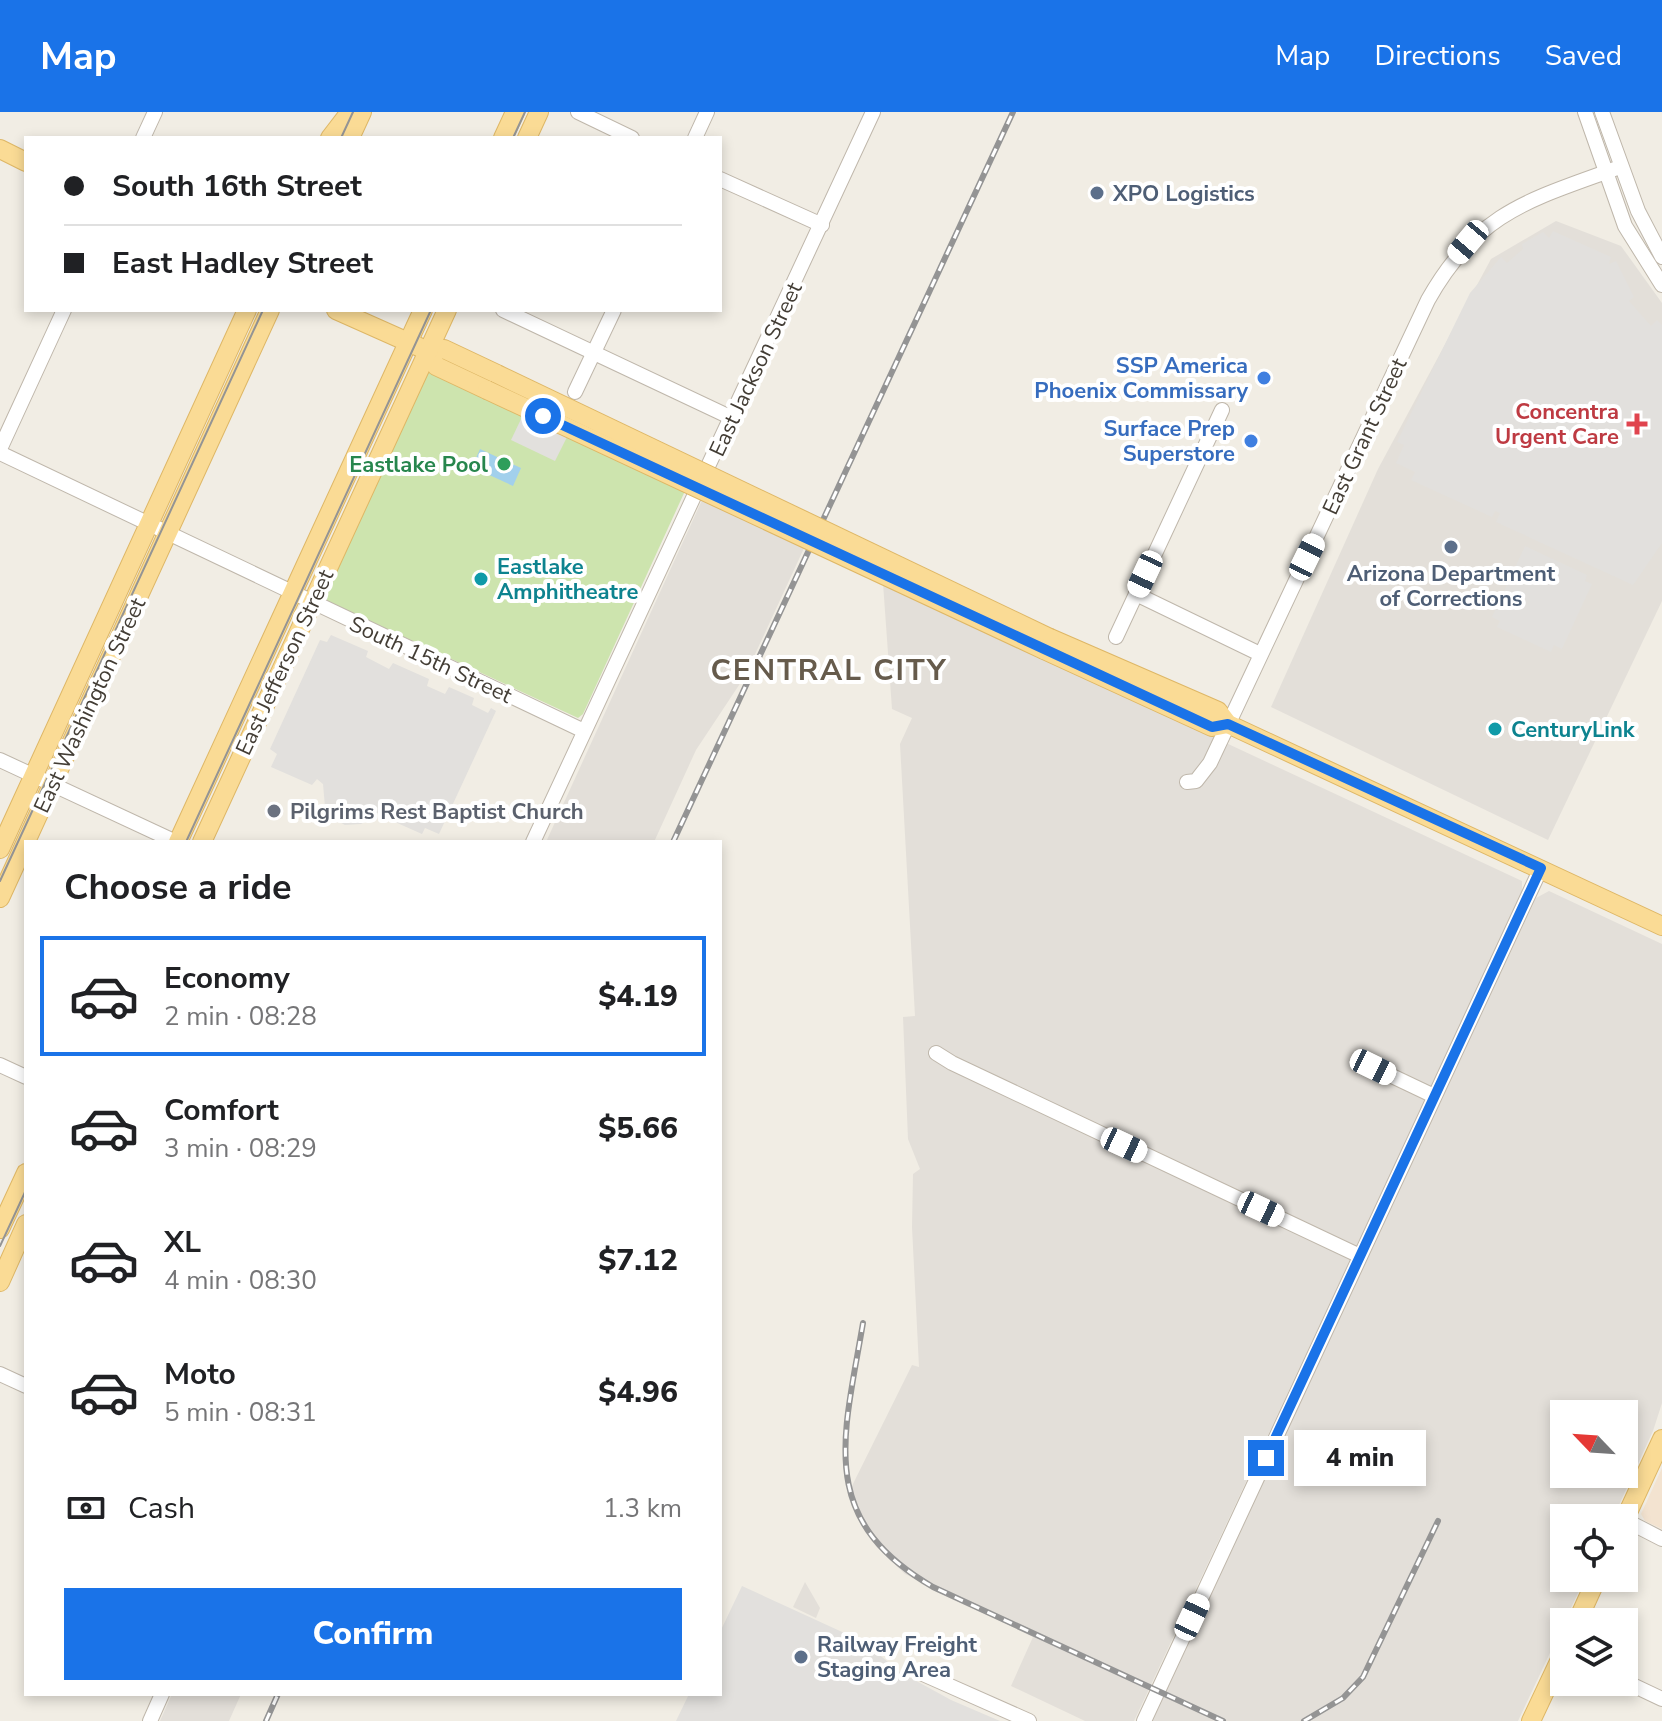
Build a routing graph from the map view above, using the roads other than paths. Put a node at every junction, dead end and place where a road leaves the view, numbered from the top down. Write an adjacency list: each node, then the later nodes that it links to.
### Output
1 (155, 112): 12 (street)
2 (339, 112): 13 (main road)
3 (350, 112): 14 (main road)
4 (362, 112): 15 (main road)
5 (515, 112): 16 (main road)
6 (539, 112): 17 (main road)
7 (578, 112): 18 (street)
8 (707, 112): 19 (street)
9 (873, 112): 25 (street, East Jackson Street)
10 (1585, 112): 23 (street)
11 (1602, 112): 22 (street)
12 (144, 136)
13 (329, 136)
14 (330, 136)
15 (351, 136)
16 (504, 136)
17 (528, 136)
18 (628, 136)
19 (696, 136)
20 (0, 149): 21 (main road)
21 (24, 161)
22 (1620, 167): 23 (street, East Grant Street); 26 (street)
23 (1605, 173): 27 (street); 53 (street, East Grant Street)
24 (722, 180): 25 (street)
25 (822, 225): 41 (street, East Jackson Street)
26 (1662, 257)
27 (1662, 285)
28 (63, 312): 42 (street)
29 (246, 312): 44 (main road, East Washington Street)
30 (269, 312): 45 (main road, East Washington Street)
31 (340, 312): 36 (main road)
32 (422, 312): 36 (main road, East Jefferson Street)
33 (446, 312): 37 (main road, East Jefferson Street)
34 (507, 312): 38 (street)
35 (613, 312): 38 (street)
36 (409, 343): 37 (main road); 47 (main road, East Jefferson Street)
37 (428, 351): 43 (main road, East Jefferson Street); 54 (main road, bridge)
38 (594, 353): 39 (street); 41 (street)
39 (575, 392)
40 (1222, 410): 49 (street)
41 (732, 418): 55 (street, East Jackson Street)
42 (0, 451): 44 (street, South 15th Street)
43 (367, 482): 47 (main road, East Jefferson Street); 50 (main road, East Jefferson Street)
44 (149, 524): 45 (street, South 15th Street); 51 (main road, East Washington Street)
45 (168, 533): 46 (main road, East Washington Street); 48 (street, South 15th Street)
46 (157, 556): 51 (main road, East Washington Street); 59 (main road, East Washington Street)
47 (303, 571): 48 (main road, East Jefferson Street)
48 (293, 593): 50 (street, South 15th Street); 62 (main road, East Jefferson Street)
49 (1136, 594): 52 (street); 53 (street)
50 (311, 602): 55 (street, South 15th Street); 63 (main road, East Jefferson Street)
51 (102, 628): 57 (main road, East Washington Street)
52 (1116, 637)
53 (1260, 654): 54 (street, East Grant Street)
54 (1228, 724): 58 (street, East Grant Street); 67 (main road)
55 (584, 731): 64 (street, East Jackson Street)
56 (0, 760): 57 (street)
57 (34, 776): 59 (street); 66 (main road, East Washington Street)
58 (1187, 782)
59 (52, 784): 60 (main road, East Washington Street); 61 (street)
60 (26, 840)
61 (173, 840)
62 (178, 840)
63 (203, 840)
64 (534, 840)
65 (24, 845): 68 (main road, East Washington Street)
66 (0, 849)
67 (1541, 868): 69 (main road); 74 (street)
68 (0, 898)
69 (1662, 926)
70 (936, 1053): 78 (street)
71 (0, 1065): 73 (street)
72 (1373, 1067): 74 (street)
73 (24, 1076)
74 (1434, 1096): 78 (street)
75 (24, 1177): 77 (main road)
76 (24, 1228): 79 (main road)
77 (0, 1229)
78 (1360, 1256): 93 (street)
79 (0, 1282)
80 (0, 1374): 81 (street)
81 (24, 1385)
82 (1662, 1439): 83 (main road)
83 (1632, 1504)
84 (1638, 1527): 85 (street)
85 (1662, 1539)
86 (923, 1674): 92 (street)
87 (1550, 1681): 94 (main road)
88 (1638, 1688): 90 (street)
89 (161, 1696): 91 (street)
90 (1662, 1699)
91 (150, 1721)
92 (1029, 1721)
93 (1144, 1721)
94 (1531, 1721)

